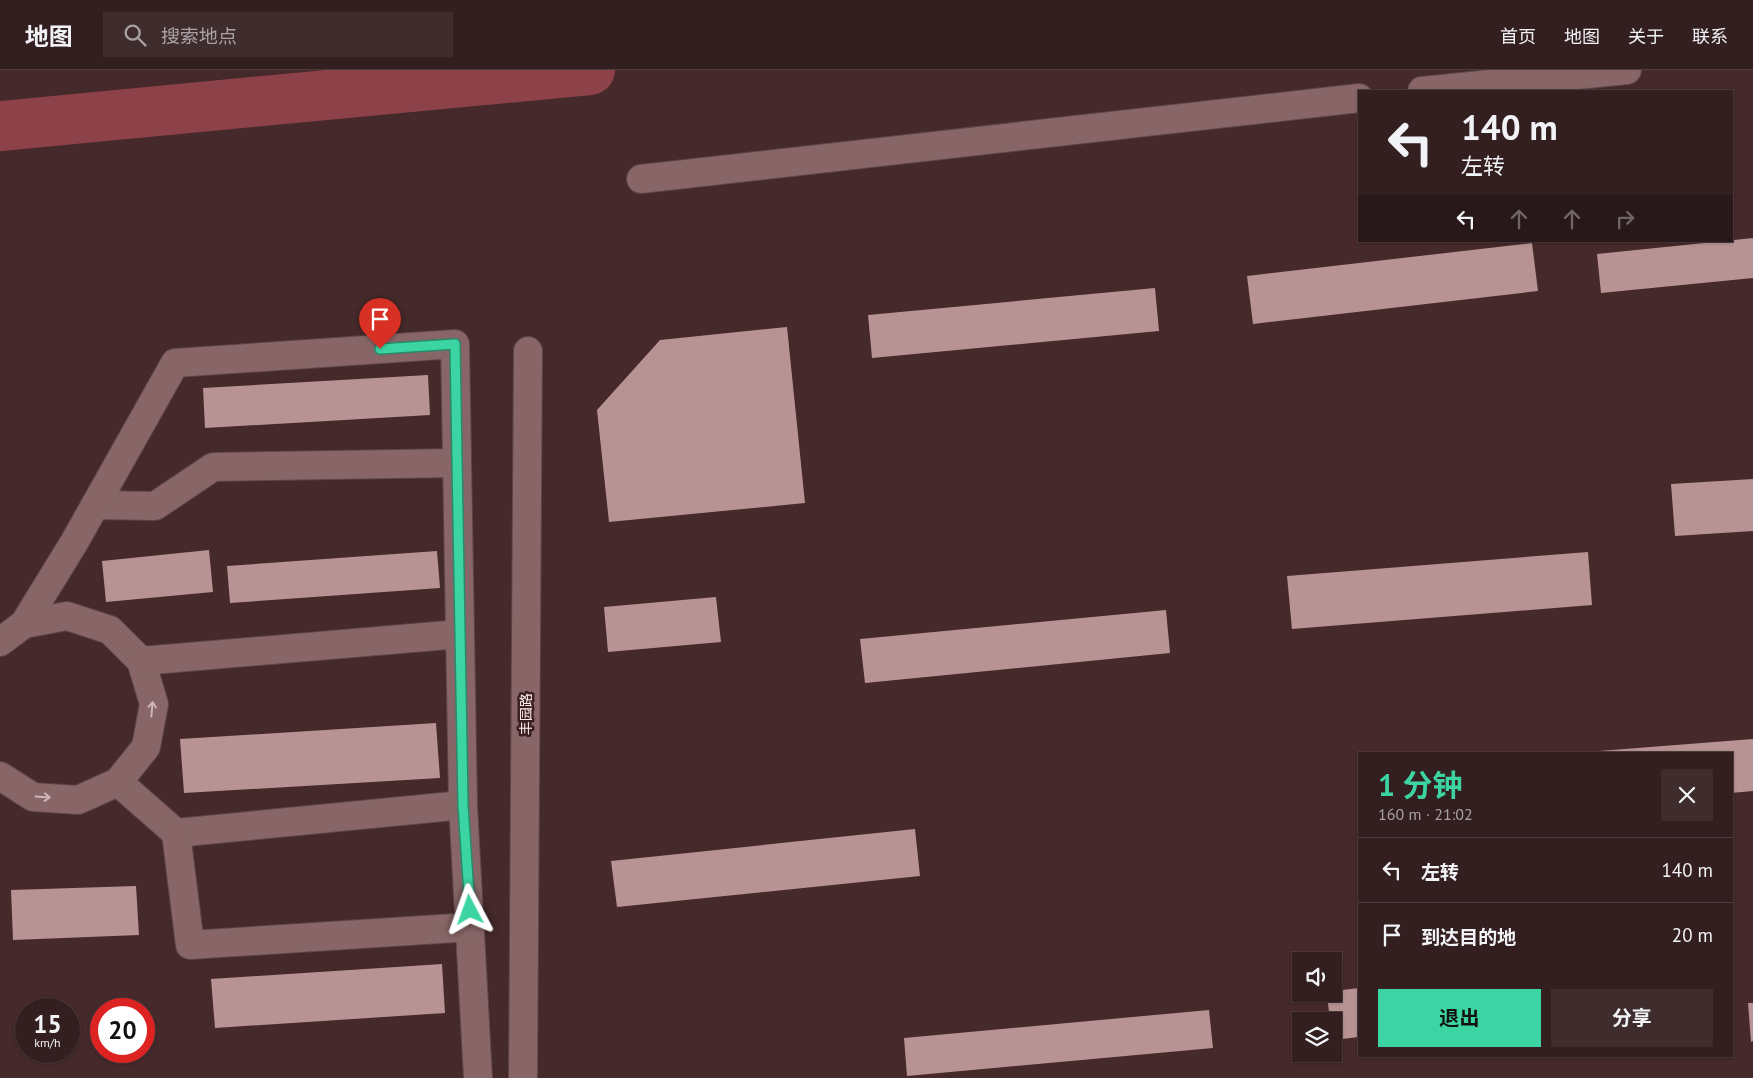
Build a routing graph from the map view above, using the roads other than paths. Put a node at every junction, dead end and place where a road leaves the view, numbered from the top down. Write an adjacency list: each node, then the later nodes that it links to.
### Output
1 (1626, 70): 2 (street)
2 (1432, 90)
3 (1358, 98): 4 (street)
4 (641, 179)
5 (528, 351): 18 (street, 丰园路)
6 (457, 463): 7 (street); 7 (street); 9 (street)
7 (95, 505): 8 (street)
8 (24, 624): 10 (street); 11 (street)
9 (460, 634): 11 (street); 14 (street)
10 (0, 642)
11 (141, 662): 13 (street, one-way to 11)
12 (0, 776): 13 (street, one-way to 13)
13 (118, 782): 15 (street)
14 (463, 805): 15 (street); 16 (street)
15 (176, 833): 16 (street)
16 (471, 928): 17 (street)
17 (478, 1078)
18 (523, 1078)

